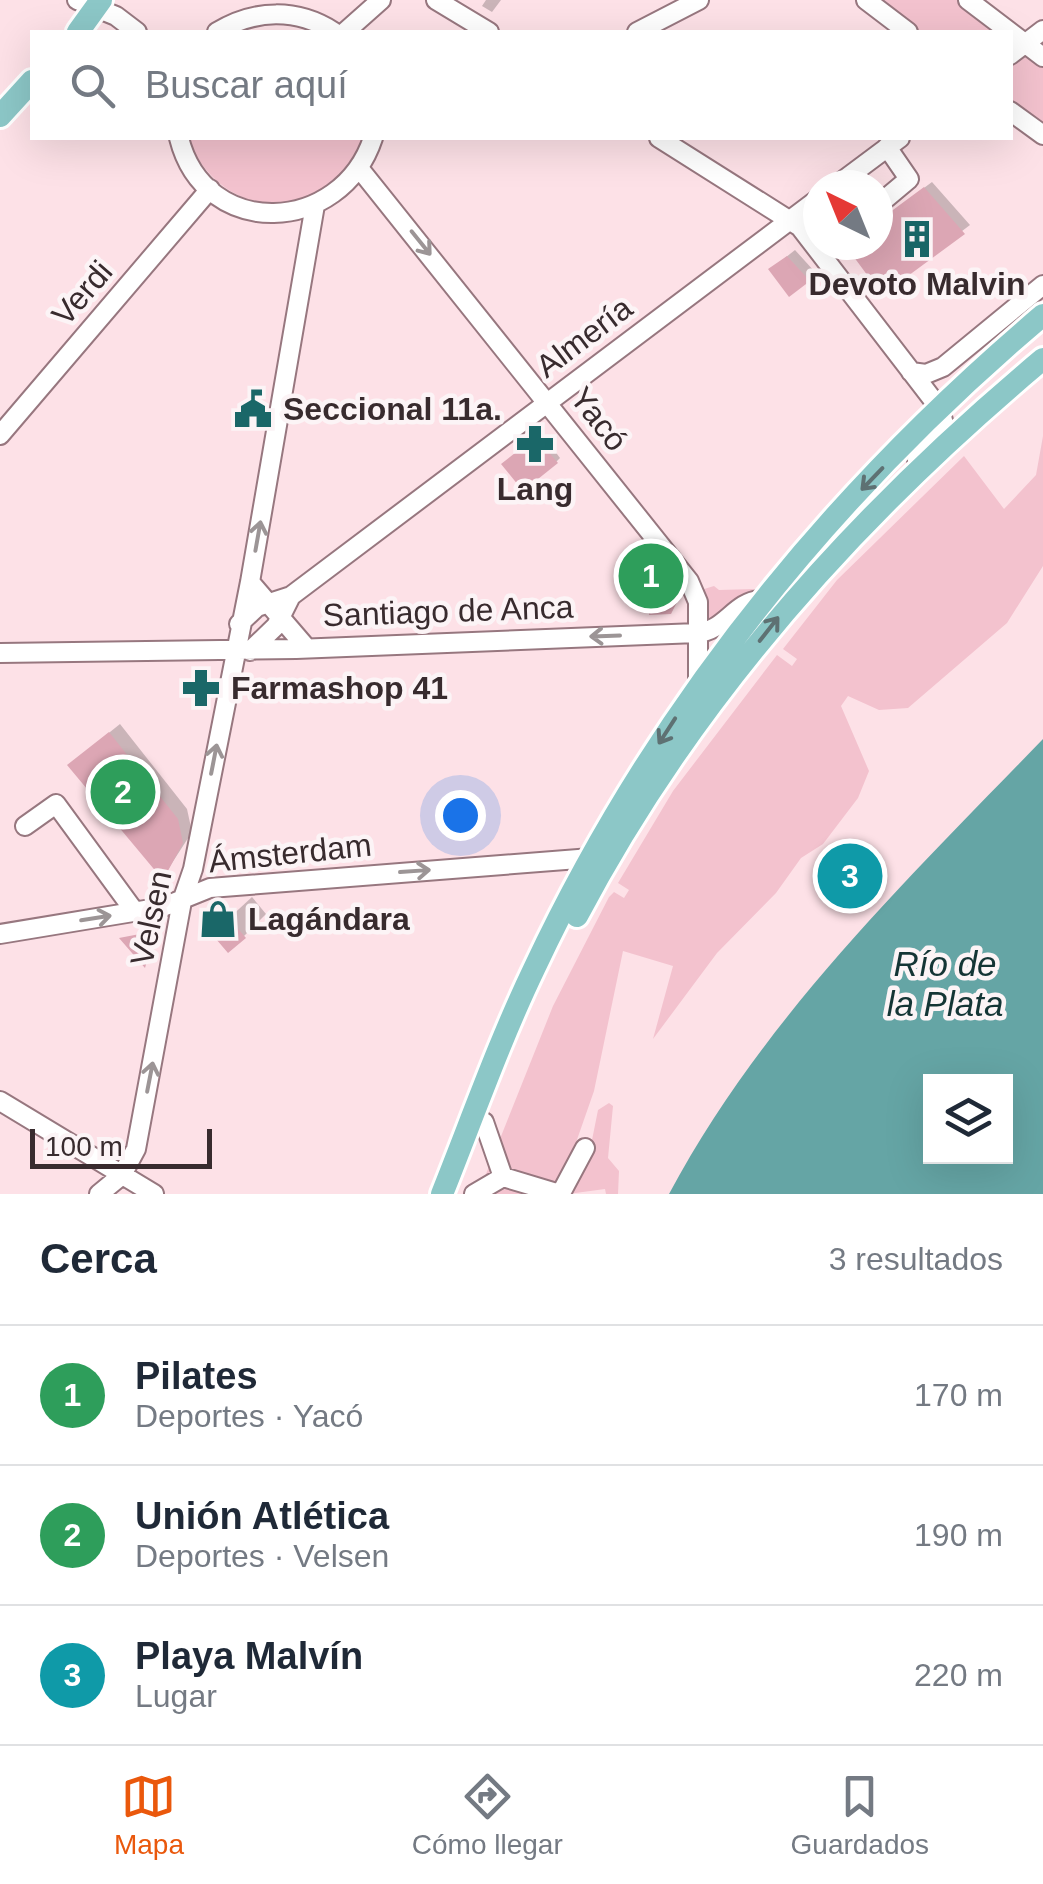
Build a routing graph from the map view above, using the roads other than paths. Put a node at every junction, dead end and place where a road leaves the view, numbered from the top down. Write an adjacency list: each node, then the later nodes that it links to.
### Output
1 (382, 0): 11 (street)
2 (436, 0): 12 (street)
3 (698, 0): 13 (street)
4 (866, 0): 14 (street)
5 (968, 0): 15 (street)
6 (91, 2): 7 (main road); 8 (street)
7 (79, 30)
8 (135, 30)
9 (222, 30): 10 (street)
10 (330, 30)
11 (347, 30)
12 (486, 30)
13 (641, 30)
14 (905, 30)
15 (999, 30)
16 (1043, 30): 17 (street)
17 (1018, 49): 18 (street)
18 (1043, 56)
19 (30, 83): 21 (main road)
20 (1013, 113): 22 (street)
21 (0, 116)
22 (1043, 136)
23 (179, 140): 29 (street)
24 (372, 140): 27 (street)
25 (662, 140): 33 (street)
26 (894, 142): 28 (street); 30 (street)
27 (359, 168): 31 (street); 40 (street, Yacó, one-way to 40)
28 (857, 170)
29 (210, 189): 31 (street); 42 (street, Verdi)
30 (893, 192)
31 (315, 205): 44 (street, Velsen, one-way to 31)
32 (803, 211): 33 (street, Almería)
33 (791, 220): 34 (street); 40 (street, Almería)
34 (803, 231)
35 (831, 260): 39 (street)
36 (1043, 285): 39 (street)
37 (1043, 315): 41 (main road)
38 (1043, 359): 43 (main road)
39 (911, 372): 41 (street)
40 (548, 402): 46 (street, Almería); 48 (street, Yacó)
41 (940, 409): 43 (street); 45 (main road, one-way to 45)
42 (0, 435)
43 (907, 482): 60 (main road, one-way to 43)
44 (250, 582): 46 (street); 47 (street, Velsen)
45 (760, 600): 48 (street, Santiago de Anca); 53 (main road)
46 (276, 610): 47 (street, Almería); 49 (street, Santiago de Anca); 52 (street, Almería)
47 (239, 624): 50 (street, Almería); 52 (street, Velsen)
48 (697, 633): 49 (street, Santiago de Anca, one-way to 49); 53 (street, Yacó)
49 (305, 646): 52 (street, Santiago de Anca)
50 (213, 648): 51 (street, Santiago de Anca); 52 (street, Santiago de Anca)
51 (0, 653)
52 (240, 654): 56 (street, Velsen, one-way to 52)
53 (698, 683): 55 (main road, one-way to 55)
54 (25, 826): 57 (street)
55 (591, 858): 56 (street, Ámsterdam, one-way to 55); 67 (main road)
56 (182, 901): 57 (street, Ámsterdam); 62 (street, Velsen, one-way to 56)
57 (136, 912): 58 (street, Ámsterdam, one-way to 57)
58 (0, 934)
59 (0, 1102): 62 (street)
60 (484, 1122): 63 (street); 68 (main road)
61 (585, 1148): 64 (street)
62 (122, 1175): 65 (street, Velsen); 66 (street)
63 (503, 1177): 64 (street); 69 (street)
64 (561, 1193)
65 (99, 1194)
66 (154, 1194)
67 (442, 1194)
68 (456, 1194)
69 (474, 1194)

